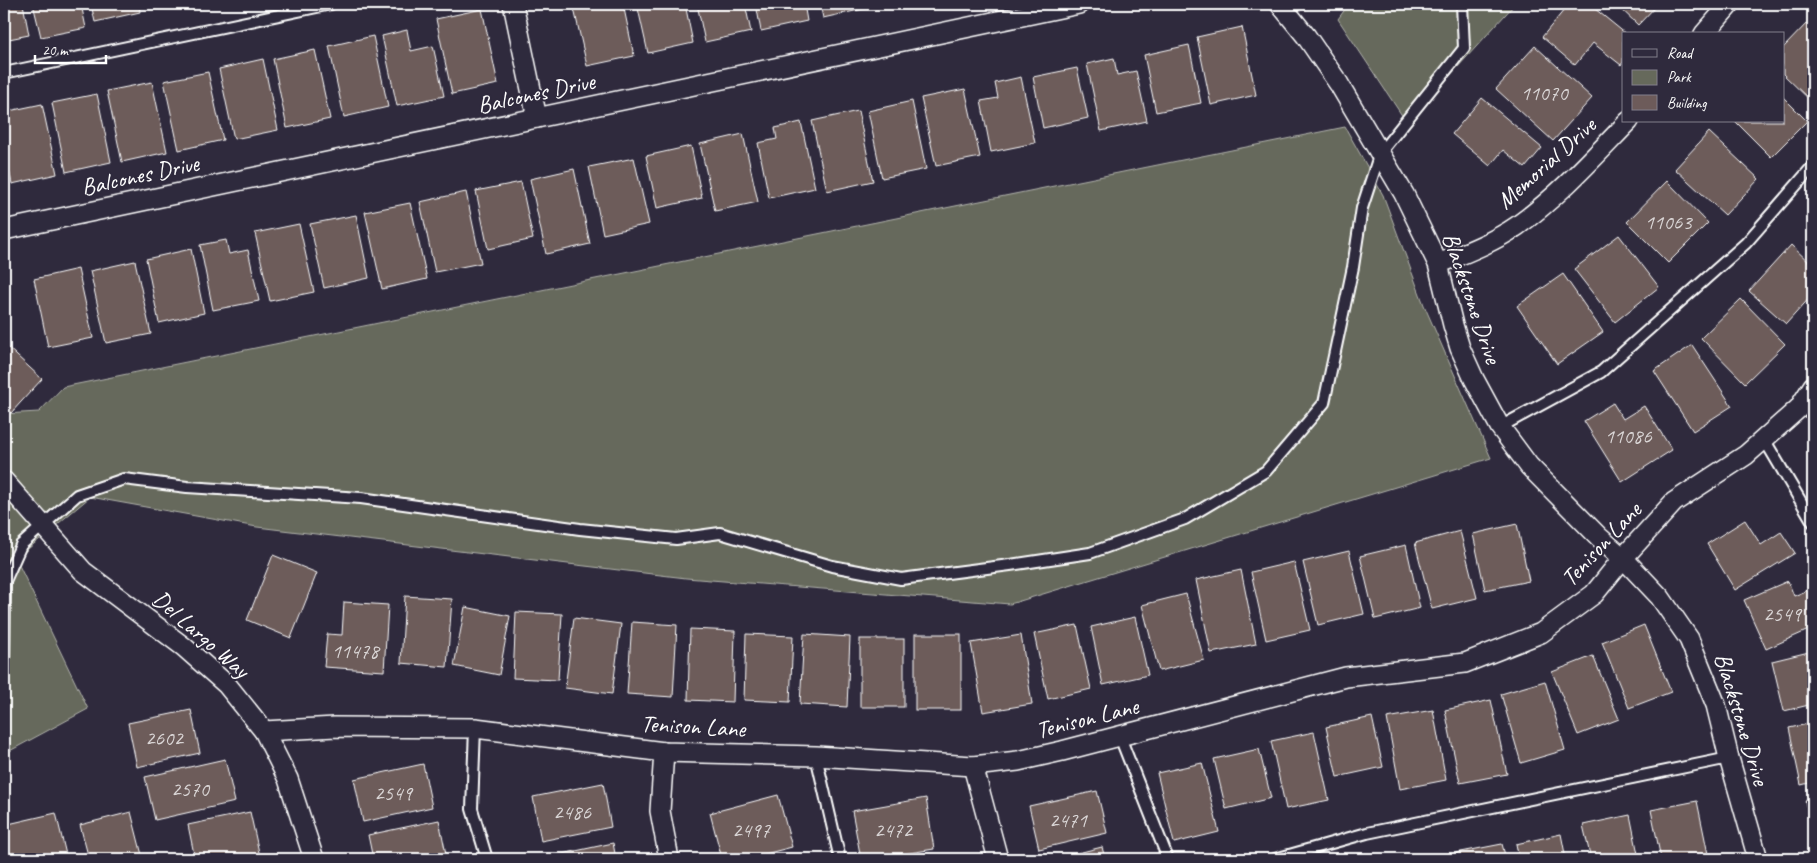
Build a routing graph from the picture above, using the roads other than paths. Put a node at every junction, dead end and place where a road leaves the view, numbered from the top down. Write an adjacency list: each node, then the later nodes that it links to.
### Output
1 (331, 4): 8 (lane)
2 (513, 4): 9 (street)
3 (1072, 4): 9 (street, Balcones Drive)
4 (1280, 4): 11 (street, Blackstone Drive)
5 (1462, 4): 11 (lane)
6 (1730, 4): 7 (street)
7 (1706, 32)
8 (4, 73)
9 (537, 118): 13 (street, Balcones Drive)
10 (1628, 122): 14 (street, Memorial Drive)
11 (1380, 153): 14 (street, Blackstone Drive); 20 (lane)
12 (1813, 166): 16 (lane)
13 (4, 230)
14 (1438, 264): 16 (street, Blackstone Drive)
15 (1813, 386): 17 (street, Tenison Lane)
16 (1500, 427): 21 (street, Blackstone Drive)
17 (1764, 439): 19 (lane); 21 (street, Tenison Lane)
18 (4, 481): 20 (street, Del Largo Way)
19 (1813, 522)
20 (44, 526): 22 (lane); 24 (street, Del Largo Way)
21 (1623, 558): 25 (street, Tenison Lane); 28 (street, Blackstone Drive)
22 (4, 663)
23 (475, 728): 24 (street, Tenison Lane); 26 (street, Tenison Lane); 31 (lane)
24 (264, 731): 30 (street, Del Largo Way)
25 (1120, 737): 29 (street, Tenison Lane); 35 (lane)
26 (664, 752): 27 (street, Tenison Lane); 32 (street)
27 (816, 756): 29 (street, Tenison Lane); 33 (lane)
28 (1729, 758): 36 (lane); 37 (street, Blackstone Drive)
29 (973, 766): 34 (street)
30 (314, 859)
31 (487, 859)
32 (669, 859)
33 (840, 859)
34 (998, 859)
35 (1168, 859)
36 (1275, 859)
37 (1758, 859)

